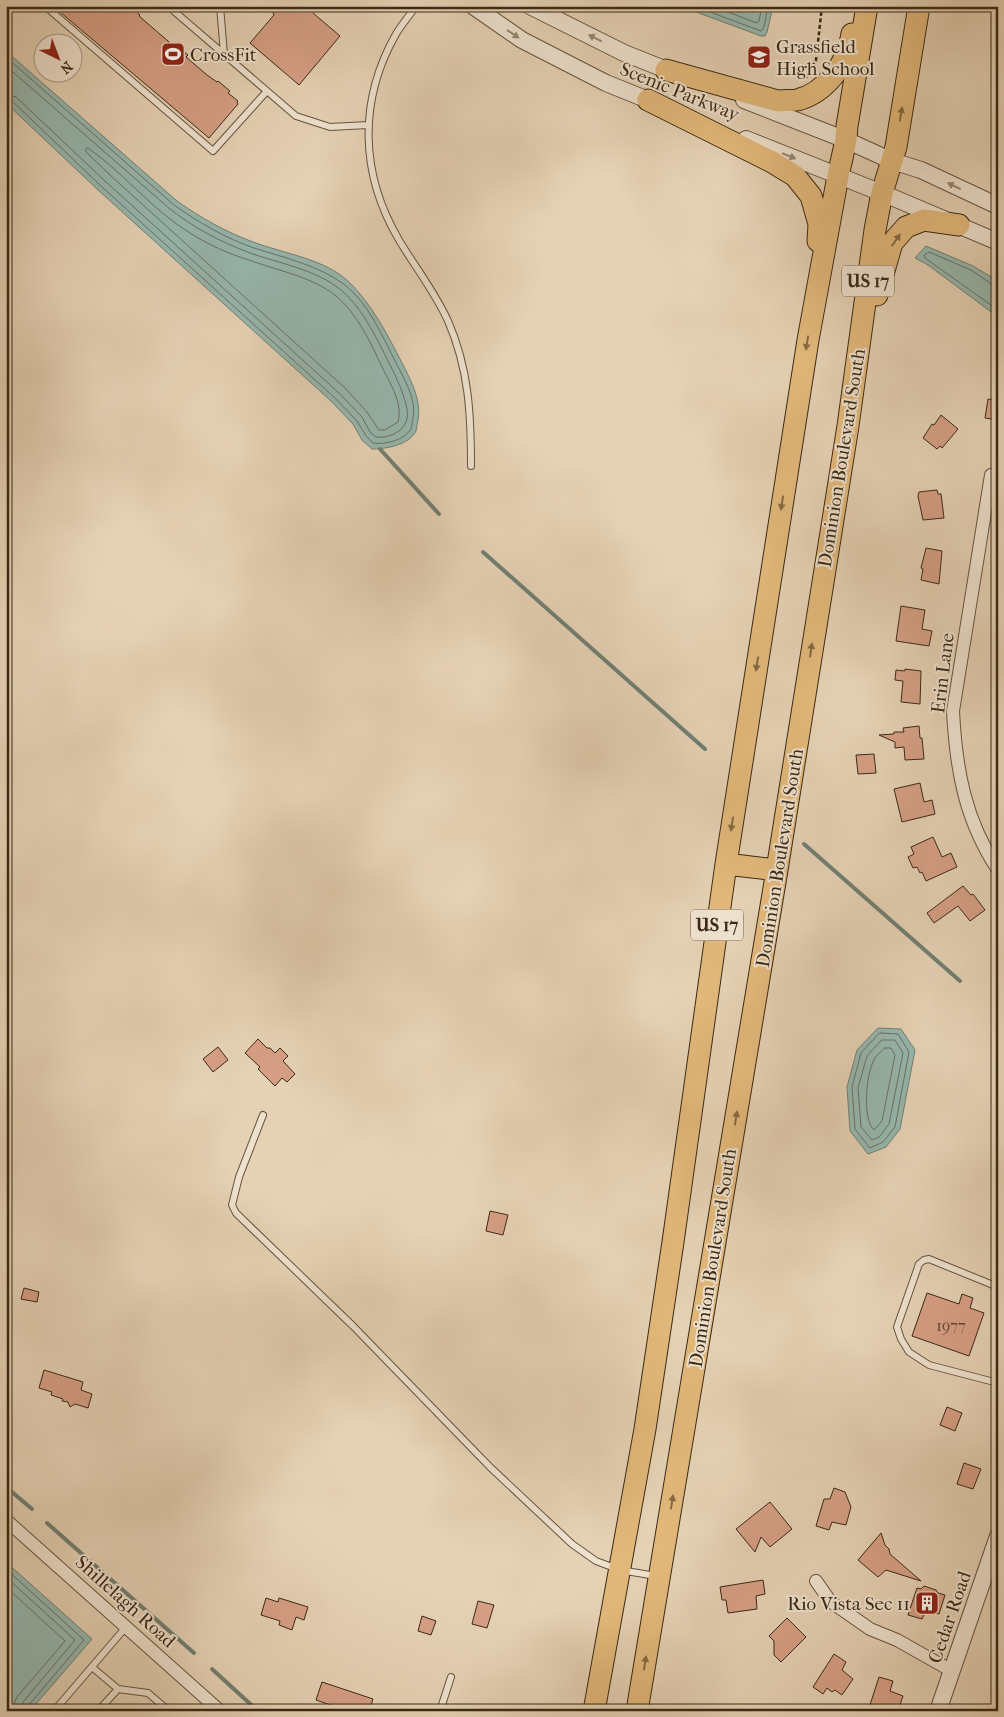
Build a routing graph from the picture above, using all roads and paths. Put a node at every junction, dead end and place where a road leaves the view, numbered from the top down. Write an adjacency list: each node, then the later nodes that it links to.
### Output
1 (45, 6): 14 (lane)
2 (220, 6): 11 (lane)
3 (416, 6): 16 (lane)
4 (472, 6): 15 (street, Scenic Parkway, one-way to 15)
5 (530, 6): 12 (street, Scenic Parkway, one-way to 5)
6 (822, 6): 13 (path)
7 (855, 6): 12 (highway)
8 (867, 6): 17 (highway, US 17)
9 (919, 6): 18 (highway, Dominion Boulevard South / US 17, one-way to 9)
10 (171, 7): 11 (lane)
11 (224, 54): 14 (lane)
12 (666, 70): 17 (street, Scenic Parkway)
13 (805, 79)
14 (267, 91): 16 (lane)
15 (648, 100): 19 (street, Scenic Parkway, one-way to 19); 24 (highway)
16 (368, 125): 26 (lane)
17 (846, 140): 18 (street, Scenic Parkway); 19 (highway, US 17)
18 (892, 162): 20 (highway, Dominion Boulevard South / US 17); 21 (street, Scenic Parkway, one-way to 18)
19 (838, 176): 20 (street, Scenic Parkway); 24 (highway, US 17)
20 (882, 192): 22 (street, Scenic Parkway); 25 (highway, Dominion Boulevard South / US 17)
21 (998, 206)
22 (959, 224): 23 (street, Scenic Parkway); 25 (highway, one-way to 22)
23 (998, 242)
24 (813, 309): 28 (highway, US 17, one-way to 28)
25 (855, 370): 29 (highway, Dominion Boulevard South / US 17, one-way to 25)
26 (471, 466)
27 (991, 475): 30 (street, Erin Lane)
28 (726, 864): 29 (highway); 36 (highway, US 17)
29 (777, 870): 37 (highway, Dominion Boulevard South / US 17, one-way to 29)
30 (998, 870)
31 (263, 1115): 36 (lane)
32 (998, 1287): 33 (lane)
33 (998, 1383)
34 (6, 1520): 39 (street, Shillelagh Road)
35 (998, 1536): 41 (street, Cedar Road)
36 (620, 1570): 37 (lane); 49 (highway, US 17)
37 (659, 1577): 50 (highway, Dominion Boulevard South / US 17, one-way to 37)
38 (816, 1581): 41 (street)
39 (126, 1627): 40 (lane); 47 (street, Shillelagh Road)
40 (93, 1668): 43 (lane); 44 (lane)
41 (952, 1670): 51 (street, Cedar Road)
42 (451, 1677): 48 (lane)
43 (118, 1689): 45 (lane); 46 (lane)
44 (54, 1711)
45 (98, 1711)
46 (169, 1711)
47 (220, 1711)
48 (440, 1711)
49 (594, 1711)
50 (637, 1711)
51 (938, 1711)

